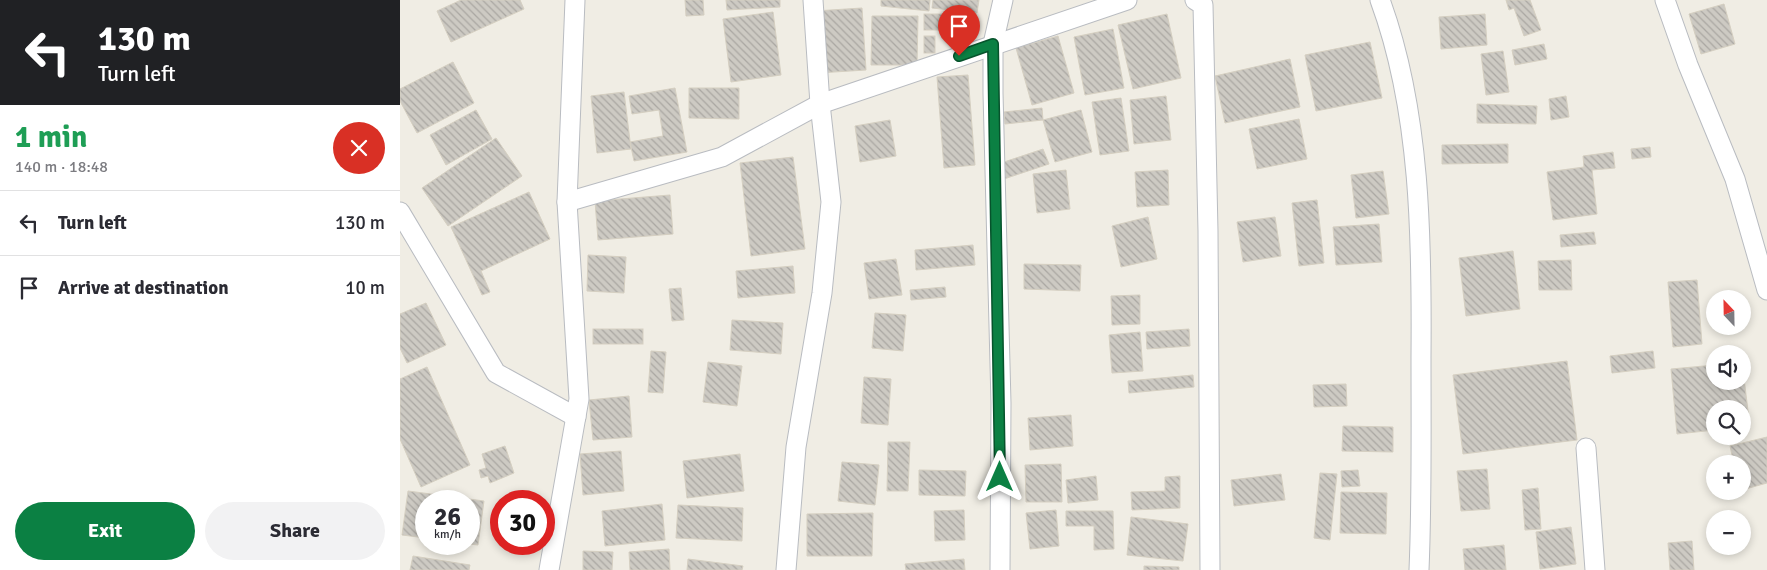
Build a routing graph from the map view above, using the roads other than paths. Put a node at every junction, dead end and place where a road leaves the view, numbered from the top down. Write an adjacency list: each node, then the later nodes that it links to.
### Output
1 (575, 0): 10 (street)
2 (813, 0): 9 (street)
3 (1003, 0): 8 (street)
4 (1127, 0): 8 (street)
5 (1380, 0): 19 (street)
6 (1665, 0): 12 (street)
7 (1200, 2): 18 (street)
8 (993, 44): 9 (street); 17 (street)
9 (820, 104): 10 (street); 16 (street)
10 (567, 202): 13 (street)
11 (400, 212): 13 (street)
12 (1767, 290)
13 (576, 417): 15 (street)
14 (1586, 448): 20 (street)
15 (549, 570)
16 (786, 570)
17 (1000, 570)
18 (1210, 570)
19 (1419, 570)
20 (1595, 570)

